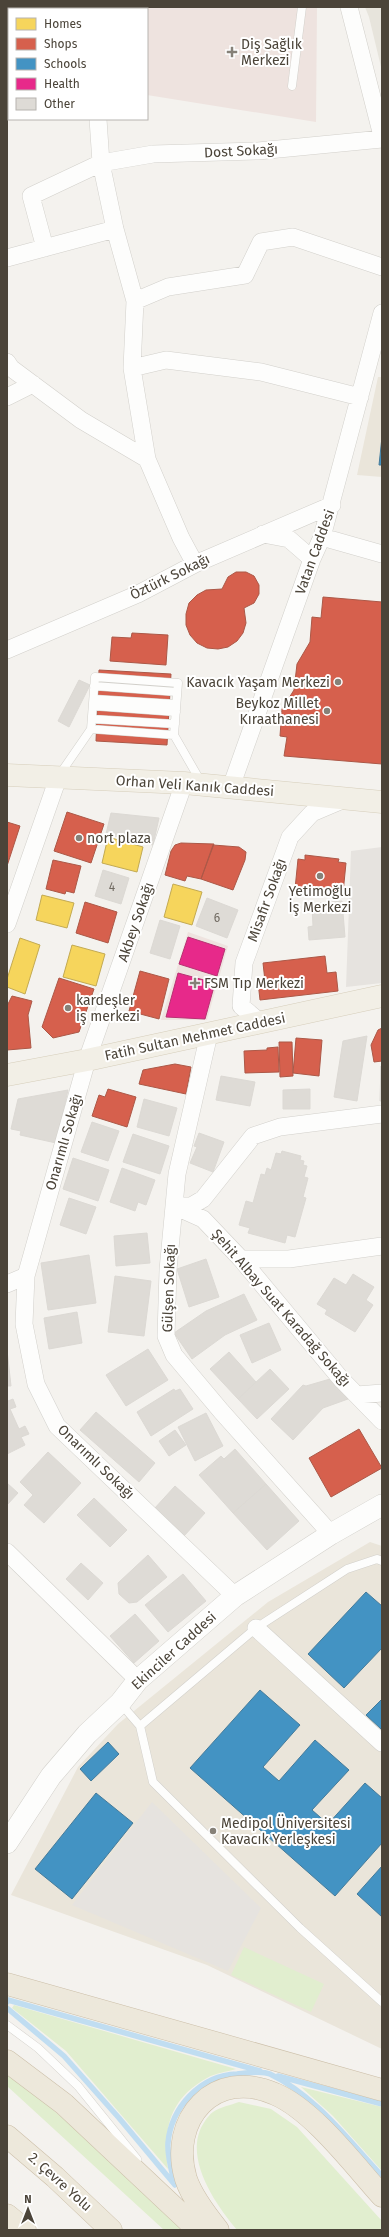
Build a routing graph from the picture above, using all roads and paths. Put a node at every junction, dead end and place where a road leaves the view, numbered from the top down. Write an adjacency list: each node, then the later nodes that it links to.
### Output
1 (302, 7): 3 (lane)
2 (349, 7): 5 (street)
3 (292, 86)
4 (98, 120): 6 (street)
5 (382, 138): 6 (street, Dost Sokağı)
6 (101, 163): 7 (street); 8 (street, Dost Sokağı)
7 (115, 229): 8 (street); 11 (street)
8 (45, 248): 9 (street)
9 (7, 258)
10 (382, 267): 11 (street)
11 (135, 301): 14 (street)
12 (382, 313): 16 (street, Vatan Caddesi)
13 (7, 362): 15 (street)
14 (132, 368): 16 (street); 18 (street)
15 (33, 384): 17 (street); 18 (street)
16 (360, 397): 19 (street, Vatan Caddesi)
17 (7, 398)
18 (147, 459): 24 (street)
19 (332, 505): 20 (street, Öztürk Sokağı); 21 (street, Vatan Caddesi)
20 (262, 534): 23 (street); 24 (street, Öztürk Sokağı)
21 (322, 537): 22 (street); 23 (street, Vatan Caddesi)
22 (381, 553)
23 (312, 559): 35 (street, Vatan Caddesi)
24 (195, 564): 25 (street, Öztürk Sokağı)
25 (7, 650)
26 (93, 703): 27 (lane); 27 (lane); 28 (lane)
27 (176, 708): 29 (lane)
28 (92, 719): 29 (lane); 30 (lane)
29 (175, 724): 31 (lane)
30 (91, 729): 31 (lane); 33 (lane)
31 (174, 735): 34 (lane)
32 (7, 774): 33 (main road, Orhan Veli Kanık Caddesi)
33 (58, 778): 34 (main road, Orhan Veli Kanık Caddesi); 38 (street)
34 (193, 784): 35 (main road, Orhan Veli Kanık Caddesi); 42 (street, Akbey Sokağı)
35 (231, 787): 36 (main road, Orhan Veli Kanık Caddesi)
36 (347, 798): 37 (main road, Orhan Veli Kanık Caddesi); 40 (street, Misafir Sokağı)
37 (382, 802)
38 (7, 924)
39 (382, 996): 40 (main road, Fatih Sultan Mehmet Caddesi)
40 (261, 1023): 41 (main road, Fatih Sultan Mehmet Caddesi)
41 (209, 1034): 42 (main road, Fatih Sultan Mehmet Caddesi); 45 (street, Gülşen Sokağı)
42 (87, 1060): 43 (main road, Fatih Sultan Mehmet Caddesi); 48 (street, Onarımlı Sokağı)
43 (7, 1074)
44 (382, 1114): 45 (street)
45 (174, 1206): 47 (street, Şehit Albay Suat Karadağ Sokağı); 54 (street, Gülşen Sokağı)
46 (382, 1246): 47 (street)
47 (241, 1259): 51 (street, Şehit Albay Suat Karadağ Sokağı)
48 (26, 1276): 49 (street); 57 (street, Onarımlı Sokağı)
49 (7, 1284)
50 (382, 1393): 51 (street)
51 (357, 1395): 52 (street, Şehit Albay Suat Karadağ Sokağı)
52 (382, 1421)
53 (382, 1505): 54 (street, Ekinciler Caddesi)
54 (331, 1534): 57 (street, Ekinciler Caddesi)
55 (7, 1552): 59 (street)
56 (382, 1561): 58 (lane)
57 (235, 1596): 59 (street, Ekinciler Caddesi)
58 (256, 1628): 61 (lane); 62 (street)
59 (138, 1680): 60 (street, Ekinciler Caddesi)
60 (120, 1703): 61 (lane); 63 (street, Ekinciler Caddesi)
61 (140, 1726): 65 (lane)
62 (382, 1743)
63 (7, 1843)
64 (7, 1984): 68 (highway)
65 (382, 2002)
66 (7, 2025): 72 (lane)
67 (7, 2061): 72 (highway)
68 (382, 2090)
69 (7, 2136): 74 (highway, 2. Çevre Yolu)
70 (382, 2196): 75 (highway)
71 (7, 2215): 73 (highway)
72 (194, 2226)
73 (24, 2230)
74 (111, 2230)
75 (218, 2230)

